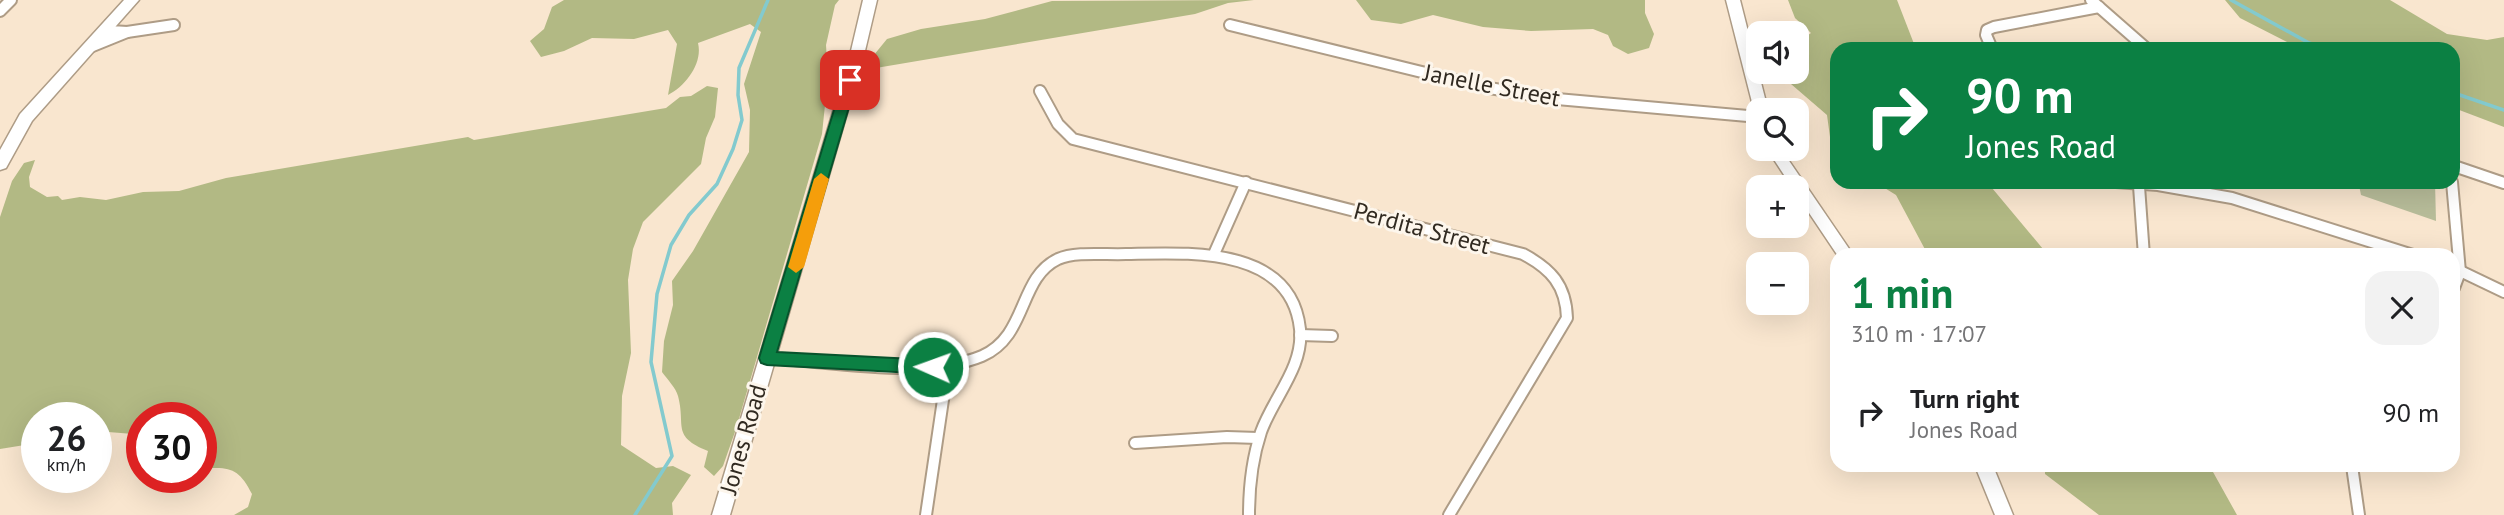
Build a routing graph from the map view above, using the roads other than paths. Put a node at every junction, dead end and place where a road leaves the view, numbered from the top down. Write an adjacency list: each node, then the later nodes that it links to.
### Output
1 (11, 0): 7 (street)
2 (132, 0): 8 (main road)
3 (870, 0): 35 (street, Jones Road)
4 (1733, 0): 16 (street)
5 (2091, 0): 6 (street)
6 (2099, 7): 12 (street); 13 (street)
7 (0, 11)
8 (110, 24): 11 (street); 14 (main road)
9 (174, 25): 11 (street)
10 (1230, 25): 17 (street, Janelle Street)
11 (127, 32): 14 (street)
12 (1989, 42)
13 (2139, 42)
14 (86, 49): 19 (main road)
15 (1040, 91): 21 (street, Perdita Street)
16 (1758, 98)
17 (1746, 116)
18 (1782, 161): 26 (street)
19 (0, 164)
20 (2460, 168): 22 (street)
21 (1246, 183): 30 (street); 44 (street, Perdita Street)
22 (2504, 183)
23 (2139, 189): 27 (street)
24 (2181, 189): 28 (street)
25 (2452, 189): 29 (street)
26 (1841, 248)
27 (2143, 248)
28 (2391, 248)
29 (2456, 248)
30 (1214, 254): 33 (street); 36 (street)
31 (2460, 271): 32 (street)
32 (2504, 292)
33 (1300, 335): 34 (street); 37 (street)
34 (1332, 336)
35 (767, 358): 36 (street); 41 (street, Jones Road)
36 (947, 366): 42 (street)
37 (1258, 438): 38 (street); 43 (street)
38 (1135, 443)
39 (1986, 472): 45 (street)
40 (2354, 472): 46 (street)
41 (721, 515)
42 (926, 515)
43 (1249, 515)
44 (1449, 515)
45 (2004, 515)
46 (2359, 515)

